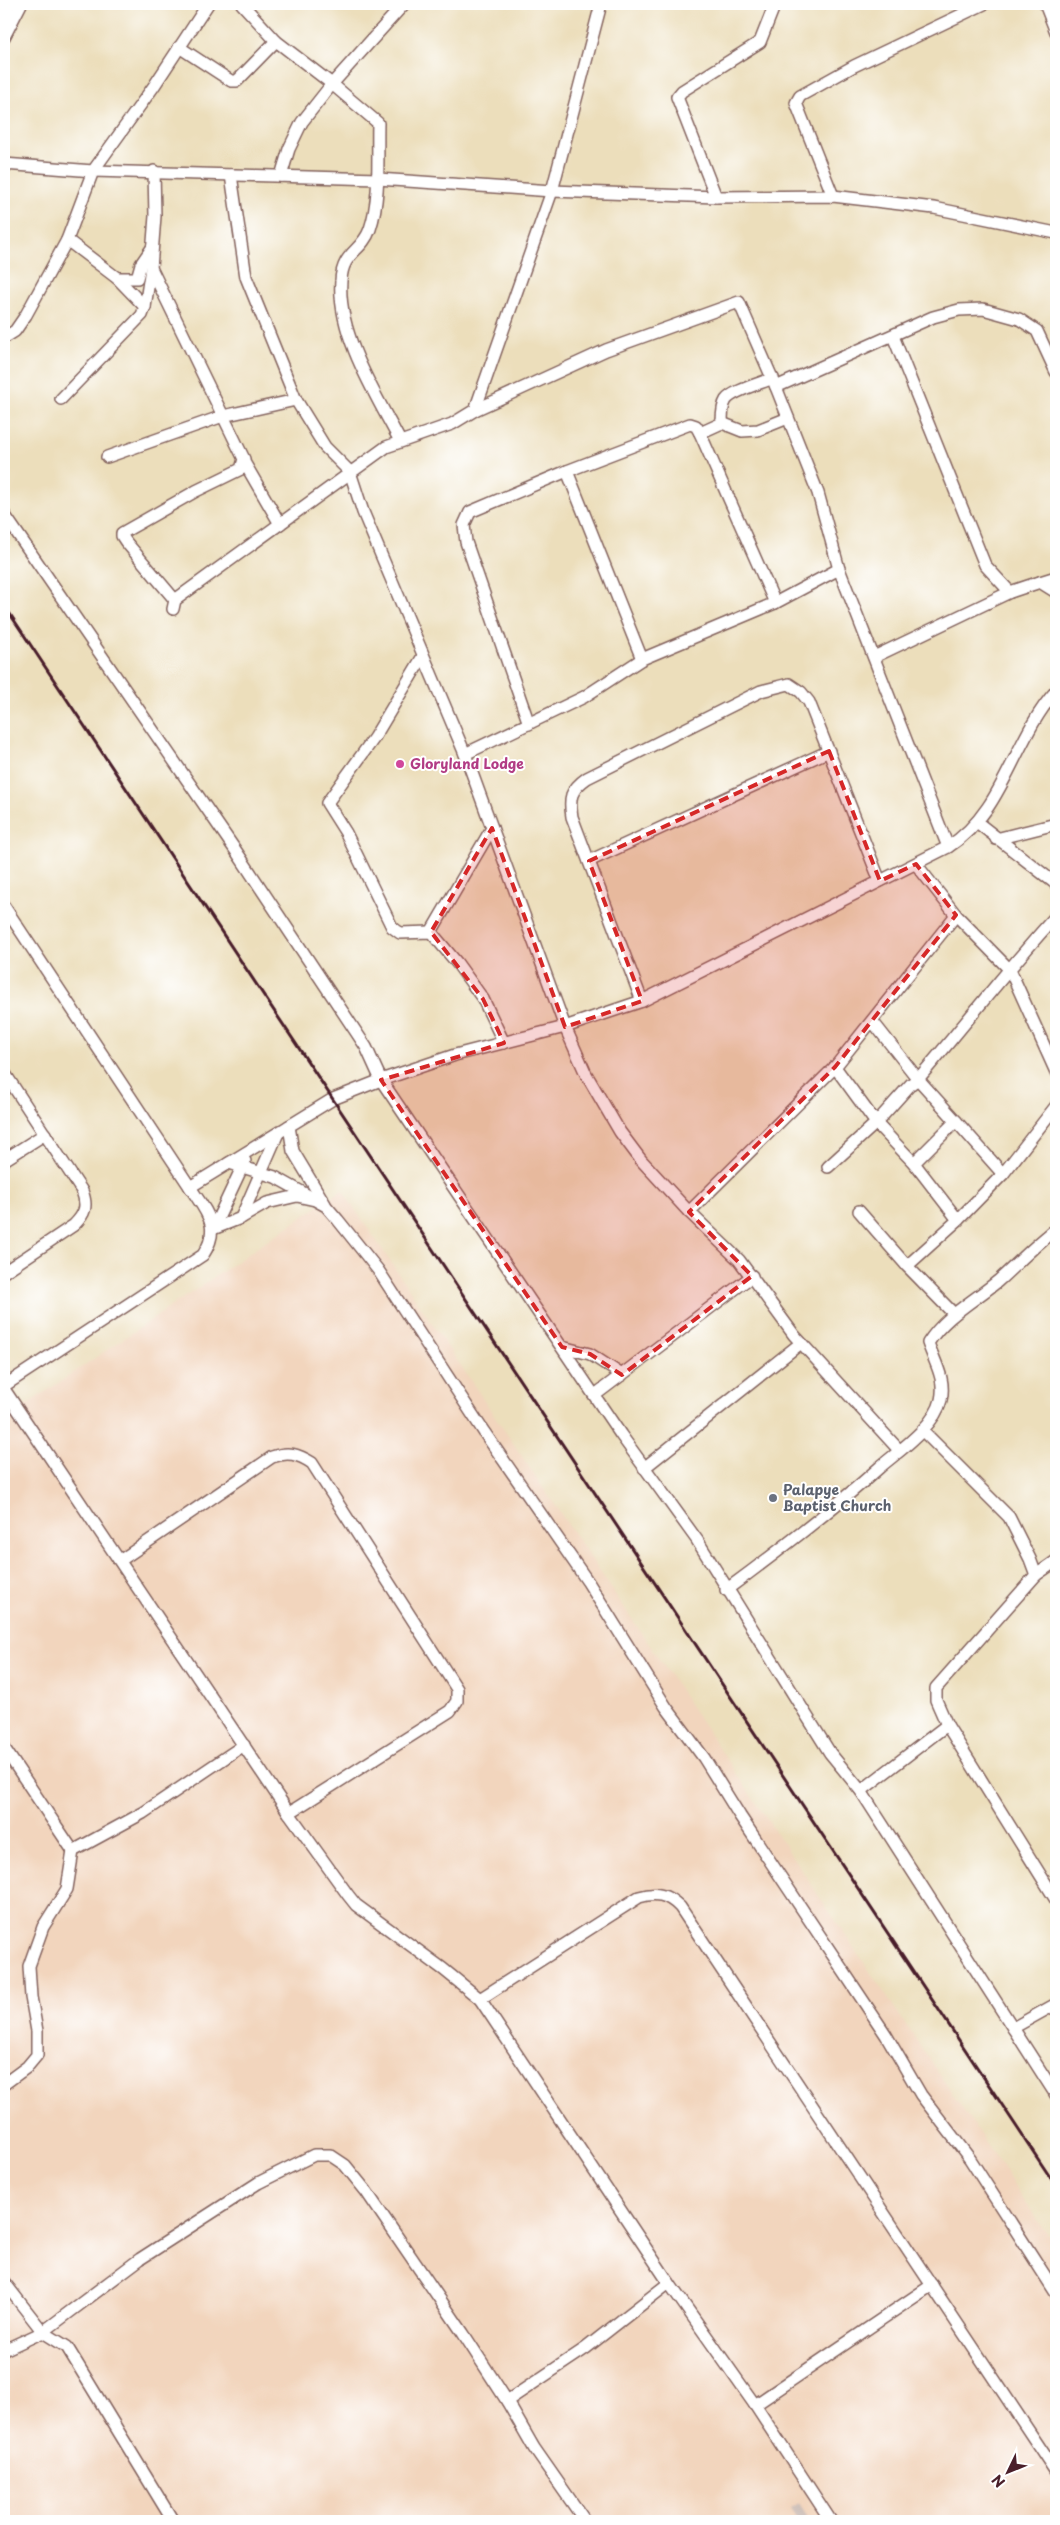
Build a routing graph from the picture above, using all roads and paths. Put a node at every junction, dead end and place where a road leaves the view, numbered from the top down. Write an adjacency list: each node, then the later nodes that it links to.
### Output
1 (22, 4): 10 (street)
2 (208, 4): 14 (street)
3 (242, 4): 13 (street)
4 (404, 4): 15 (street)
5 (601, 4): 22 (street)
6 (775, 4): 24 (street)
7 (984, 4): 23 (street)
8 (1045, 4): 11 (street)
9 (4, 8): 10 (street)
10 (14, 15): 12 (street)
11 (1056, 32)
12 (4, 37)
13 (276, 41): 14 (street); 15 (street)
14 (179, 47): 17 (street)
15 (332, 84): 20 (street); 21 (street)
16 (4, 164): 17 (street)
17 (93, 170): 18 (street); 26 (street)
18 (154, 171): 19 (street); 27 (street)
19 (231, 175): 20 (street); 36 (street)
20 (281, 176): 21 (street)
21 (378, 179): 22 (street); 42 (street)
22 (552, 191): 24 (street); 37 (street)
23 (833, 196): 24 (street); 25 (street)
24 (716, 197)
25 (1056, 233)
26 (67, 240): 29 (street); 31 (street)
27 (153, 247): 28 (street); 29 (street)
28 (151, 268): 30 (street); 38 (street)
29 (117, 278): 30 (street)
30 (145, 307): 35 (street)
31 (4, 334)
32 (893, 336): 33 (street); 34 (street); 52 (street)
33 (1056, 372)
34 (775, 383): 37 (street); 39 (street); 40 (street)
35 (61, 399)
36 (296, 400): 38 (street); 46 (street)
37 (475, 410): 42 (street)
38 (224, 416): 43 (street); 44 (street)
39 (788, 418): 40 (street); 49 (street)
40 (722, 423): 41 (street)
41 (700, 433): 45 (street); 54 (street)
42 (400, 441): 46 (street)
43 (107, 457)
44 (244, 462): 48 (street); 48 (street)
45 (567, 471): 57 (street); 59 (street)
46 (350, 472): 48 (street); 55 (street)
47 (4, 514): 84 (street)
48 (280, 524)
49 (839, 570): 54 (street); 56 (street)
50 (1056, 577): 51 (street)
51 (1040, 582): 52 (street); 53 (street)
52 (1010, 592): 56 (street)
53 (1056, 592)
54 (775, 603): 57 (street)
55 (423, 656): 61 (street); 74 (street)
56 (874, 657): 66 (street)
57 (642, 659): 59 (street)
58 (1056, 691): 62 (street)
59 (529, 724): 61 (street)
60 (828, 751): 67 (street); 67 (street); 69 (street)
61 (465, 754): 64 (street)
62 (978, 823): 65 (street); 66 (street)
63 (1056, 824): 65 (street)
64 (492, 828): 74 (street); 78 (street)
65 (996, 839): 70 (street)
66 (948, 847): 68 (street)
67 (589, 862): 76 (street)
68 (916, 864): 69 (street); 72 (street)
69 (880, 880): 76 (street)
70 (1056, 884)
71 (4, 906): 99 (street)
72 (956, 915): 75 (street); 77 (street)
73 (1056, 916): 75 (street)
74 (431, 932): 79 (street)
75 (1010, 970): 82 (street); 83 (street)
76 (642, 1001): 78 (street)
77 (873, 1022): 80 (street); 83 (street)
78 (566, 1027): 79 (street); 103 (street)
79 (504, 1043): 84 (street)
80 (836, 1067): 87 (street); 103 (street)
81 (4, 1072): 90 (street)
82 (1056, 1072)
83 (918, 1079): 86 (street); 87 (street)
84 (380, 1080): 88 (street); 113 (street)
85 (1056, 1106): 98 (street)
86 (956, 1121): 94 (street); 98 (street)
87 (876, 1123): 94 (street); 96 (street)
88 (289, 1126): 89 (street); 101 (street)
89 (278, 1133): 91 (street); 97 (street)
90 (45, 1134): 92 (street); 109 (street)
91 (251, 1150): 93 (street); 95 (street)
92 (4, 1160)
93 (229, 1163): 95 (street); 99 (street)
94 (914, 1163): 105 (street)
95 (242, 1166): 97 (street); 106 (street)
96 (828, 1168)
97 (261, 1172): 100 (street); 104 (street)
98 (1002, 1174): 105 (street)
99 (190, 1187): 106 (street)
100 (315, 1200): 101 (street); 104 (street)
101 (326, 1206): 139 (street)
102 (859, 1211): 108 (street)
103 (689, 1212): 110 (street)
104 (241, 1218): 106 (street)
105 (958, 1220): 108 (street)
106 (213, 1229): 115 (street)
107 (1056, 1229): 111 (street)
108 (907, 1266): 111 (street)
109 (4, 1272)
110 (752, 1276): 112 (street); 114 (street)
111 (954, 1314): 117 (street)
112 (801, 1343): 118 (street); 119 (street)
113 (562, 1347): 114 (street); 116 (street)
114 (622, 1375): 116 (street)
115 (4, 1388): 120 (street)
116 (595, 1395): 119 (street)
117 (922, 1431): 118 (street); 122 (street)
118 (899, 1450): 123 (street)
119 (644, 1468): 123 (street)
120 (121, 1560): 125 (street); 128 (street)
121 (1056, 1562): 122 (street)
122 (1036, 1576): 124 (street)
123 (726, 1590): 127 (street)
124 (947, 1724): 127 (street); 130 (street)
125 (244, 1746): 128 (street); 129 (street)
126 (4, 1748): 129 (street)
127 (861, 1791): 133 (street)
128 (289, 1813): 131 (street)
129 (72, 1851): 134 (street)
130 (1056, 1900)
131 (480, 1999): 137 (street); 138 (street)
132 (1056, 2004): 133 (street)
133 (1013, 2028): 135 (street)
134 (4, 2084)
135 (1056, 2095)
136 (4, 2282): 140 (street)
137 (670, 2284): 142 (street); 143 (street)
138 (932, 2285): 143 (street); 144 (street)
139 (1056, 2292)
140 (43, 2332): 141 (street); 142 (street); 145 (street)
141 (4, 2350)
142 (507, 2401): 146 (street)
143 (755, 2405): 147 (street)
144 (1056, 2472)
145 (173, 2521)
146 (585, 2521)
147 (830, 2521)

